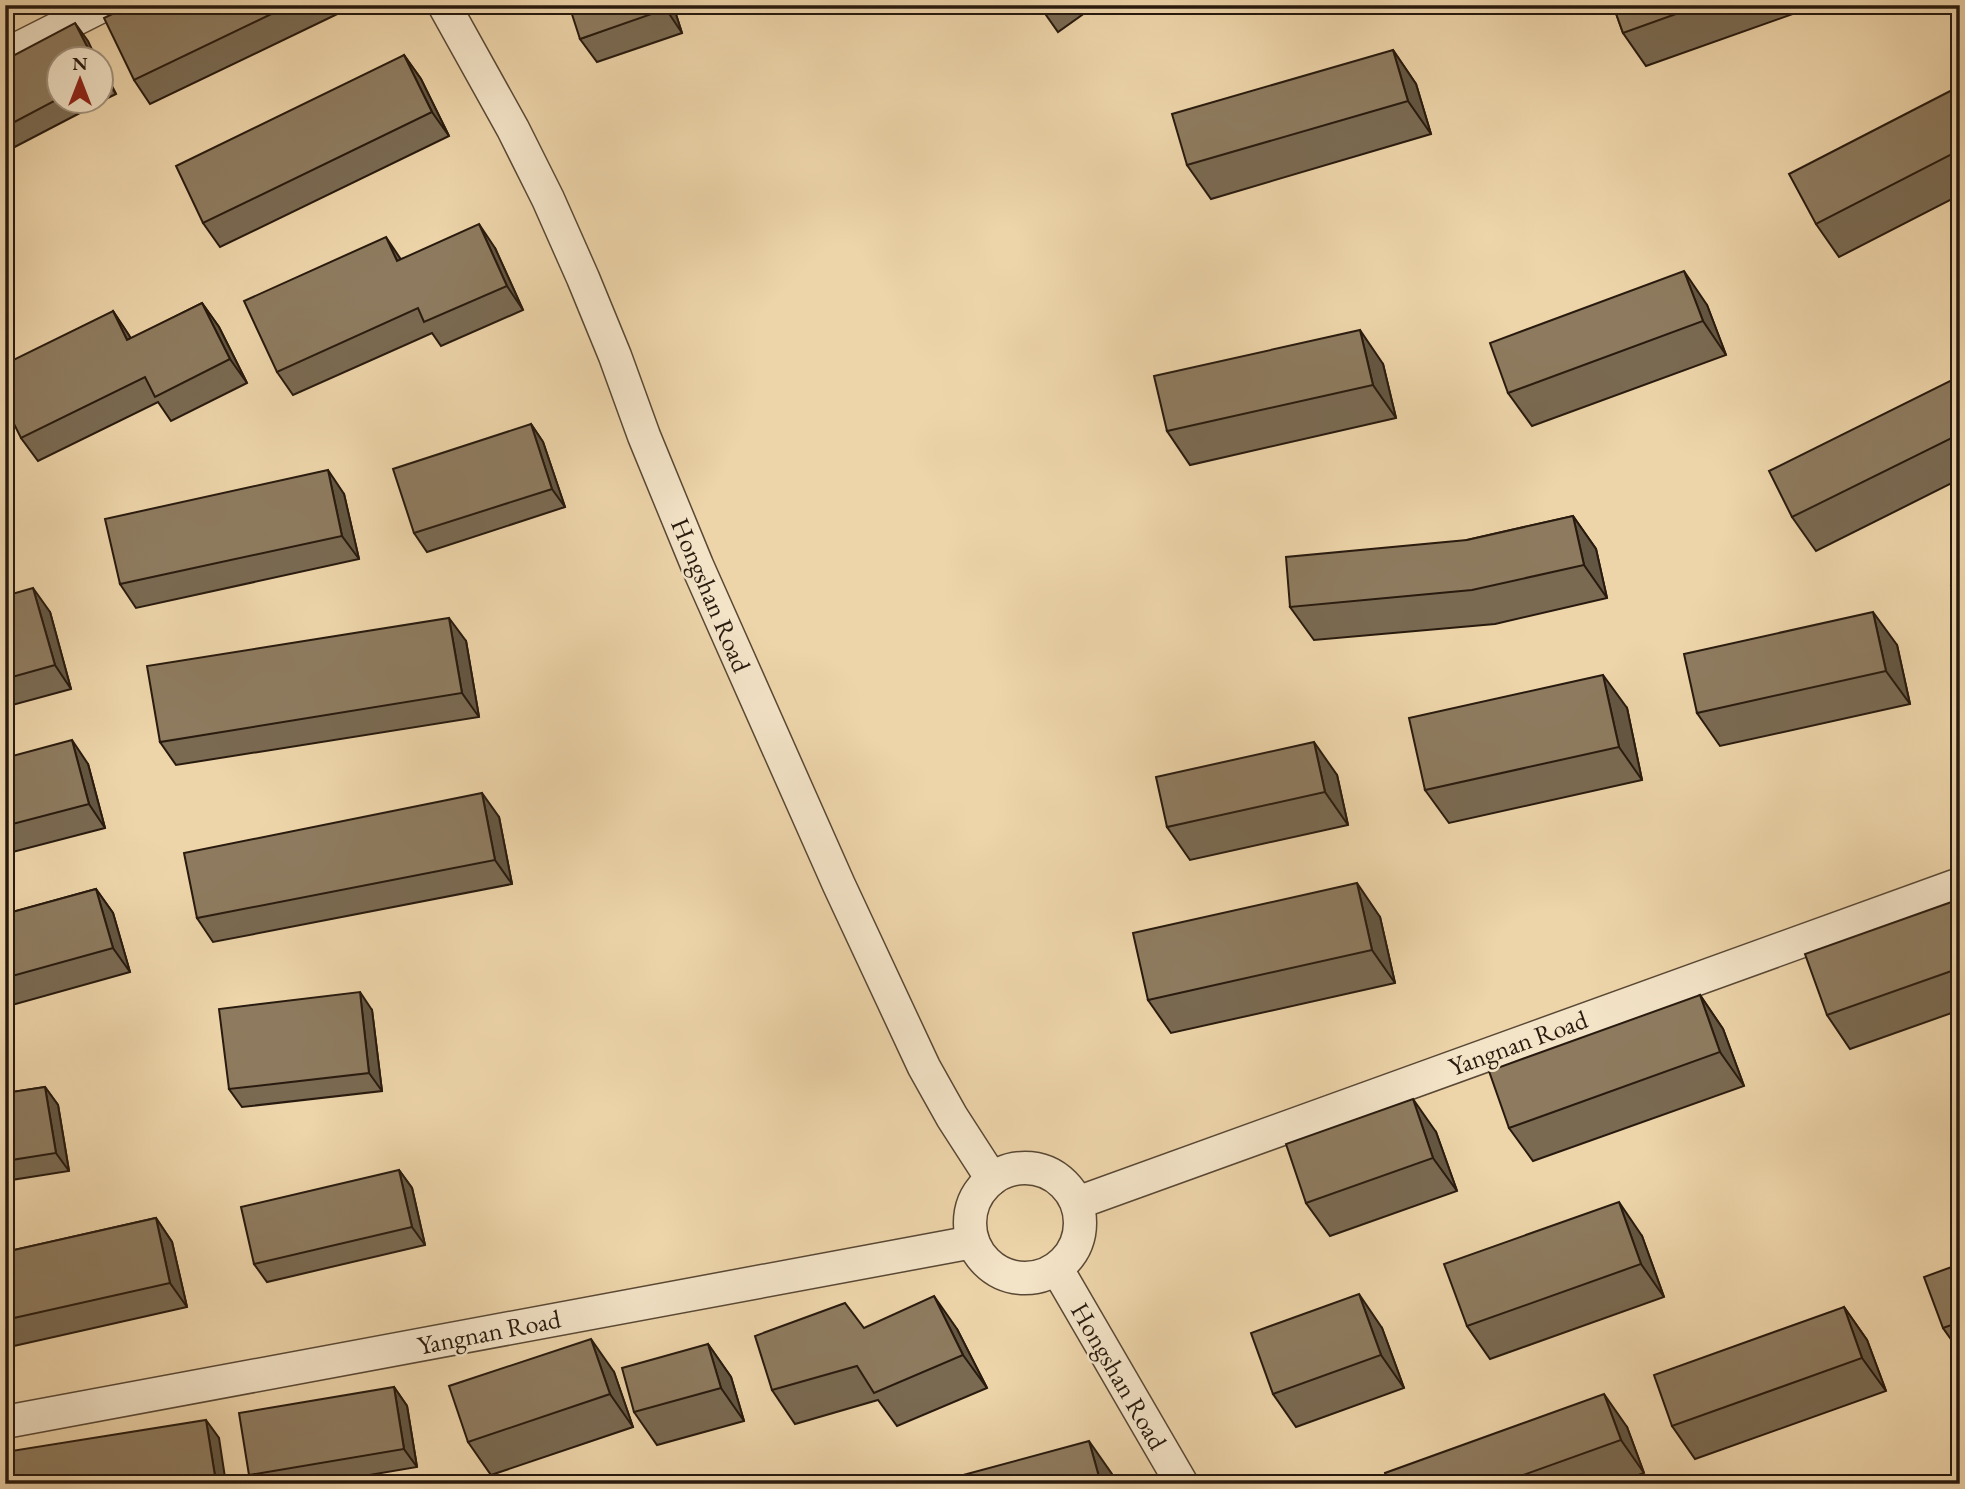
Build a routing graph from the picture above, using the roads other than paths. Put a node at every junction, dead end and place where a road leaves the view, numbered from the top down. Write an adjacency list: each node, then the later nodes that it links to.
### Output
1 (104, 5): 3 (street)
2 (444, 5): 5 (street, Hongshan Road)
3 (5, 55)
4 (1960, 884): 6 (street, Yangnan Road)
5 (992, 1179): 6 (street); 7 (street)
6 (1077, 1203): 8 (street)
7 (973, 1242): 8 (street); 9 (street, Yangnan Road)
8 (1057, 1269): 10 (street, Hongshan Road)
9 (5, 1422)
10 (1182, 1484)

